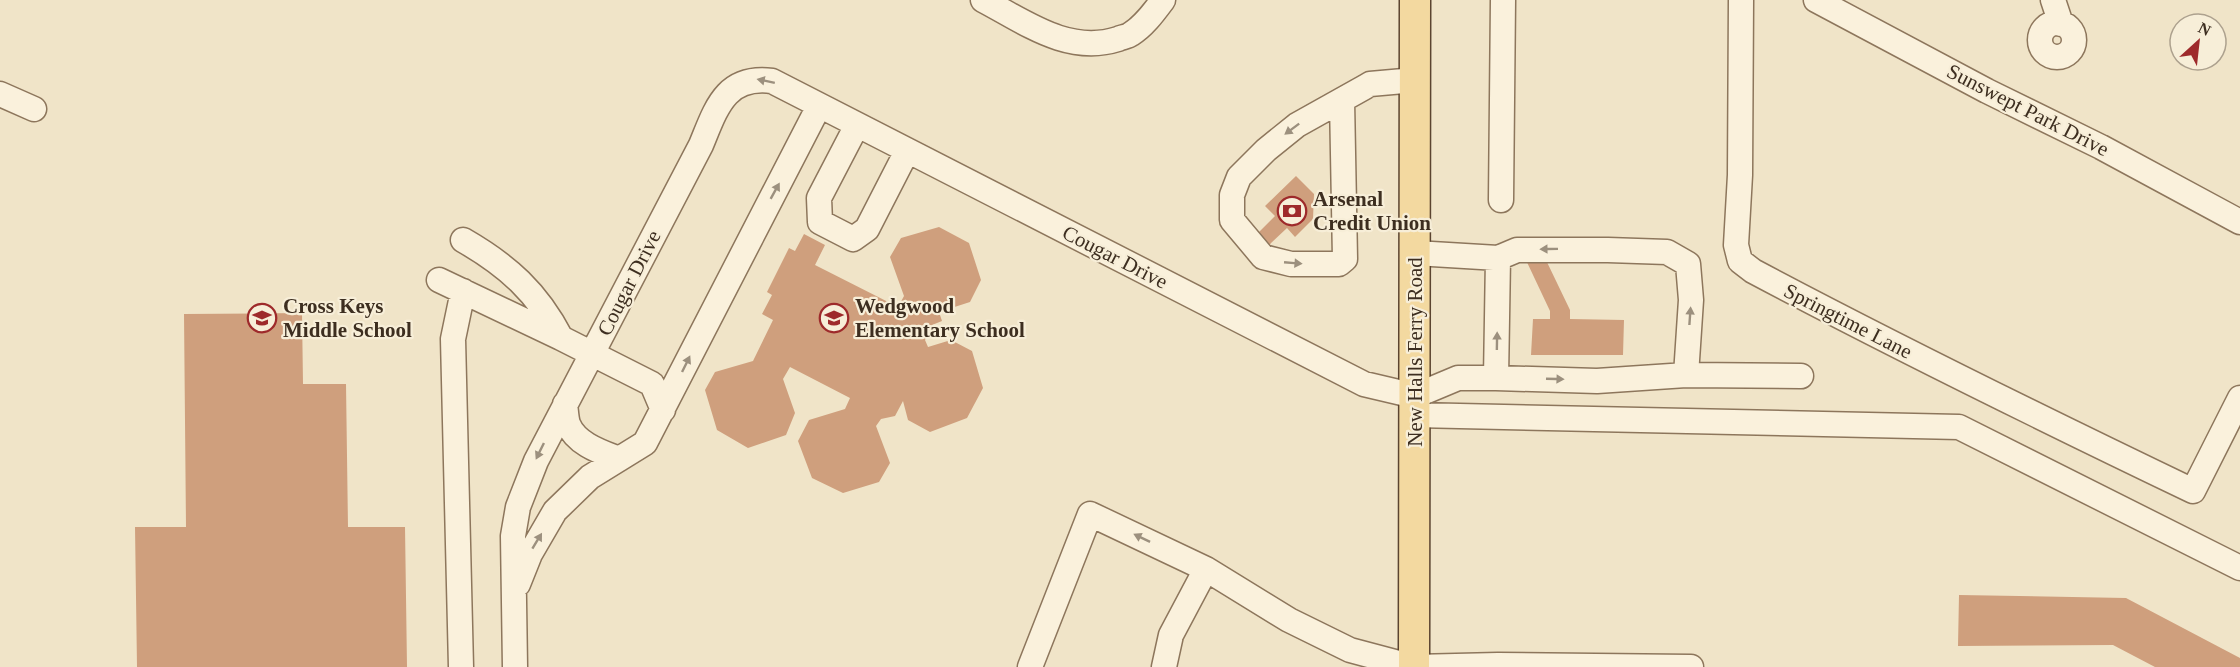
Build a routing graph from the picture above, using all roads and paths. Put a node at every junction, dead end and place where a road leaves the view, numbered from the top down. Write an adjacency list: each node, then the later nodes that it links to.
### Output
1 (982, 0): 2 (street)
2 (1162, 0)
3 (1415, 0): 9 (main road, New Halls Ferry Road)
4 (1503, 0): 16 (street)
5 (1742, 0): 28 (street, Springtime Lane)
6 (1816, 0): 17 (street, Sunswept Park Drive)
7 (2053, 0): 8 (street)
8 (2061, 24)
9 (1415, 80): 11 (street); 19 (main road, New Halls Ferry Road)
10 (0, 94): 13 (street)
11 (1342, 100): 11 (street, one-way to 11)
12 (819, 106): 14 (street, Cougar Drive); 24 (street, Cougar Drive, one-way to 24); 31 (street, Cougar Drive, one-way to 12)
13 (34, 109)
14 (857, 125): 15 (street, Cougar Drive); 15 (street)
15 (907, 151): 30 (street, Cougar Drive)
16 (1501, 200)
17 (2240, 222)
18 (463, 240): 23 (street)
19 (1415, 253): 20 (street); 30 (main road, New Halls Ferry Road)
20 (1498, 258): 25 (street, one-way to 20); 27 (street, one-way to 20)
21 (439, 280): 22 (street)
22 (463, 291): 23 (street); 38 (street)
23 (561, 338): 24 (street)
24 (592, 354): 29 (street, Cougar Drive); 31 (street)
25 (1686, 375): 26 (street); 27 (street, one-way to 25)
26 (1801, 376)
27 (1496, 378): 30 (street)
28 (2240, 398)
29 (565, 404): 32 (street); 35 (street, Cougar Drive, one-way to 35)
30 (1415, 406): 34 (street, Cougar Drive); 42 (main road, New Halls Ferry Road)
31 (663, 410): 32 (street, Cougar Drive)
32 (619, 459): 35 (street, Cougar Drive, one-way to 32)
33 (1200, 566): 40 (street, one-way to 40); 41 (street); 42 (street)
34 (2240, 568)
35 (513, 594): 39 (street, Cougar Drive)
36 (1498, 666): 37 (street); 42 (street)
37 (1540, 666): 43 (street)
38 (461, 667)
39 (515, 667)
40 (1030, 667)
41 (1164, 667)
42 (1414, 667)
43 (1596, 667): 44 (street)
44 (1691, 667)

